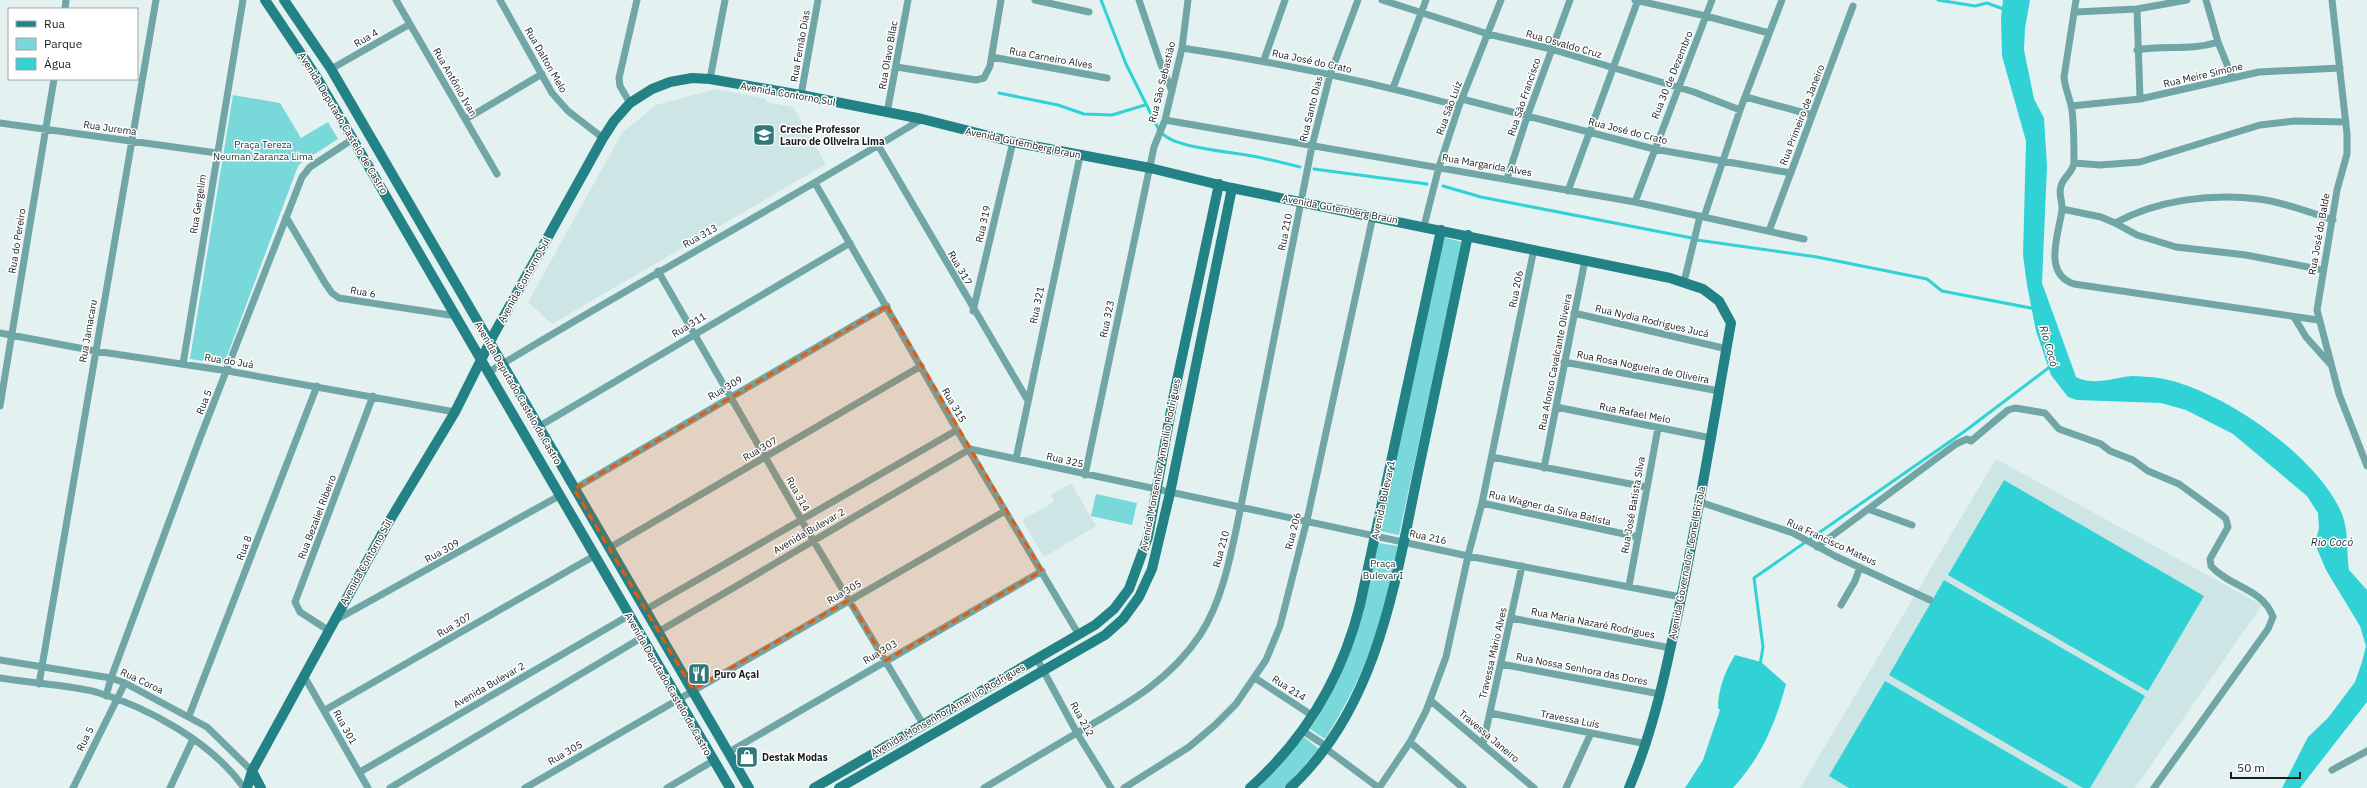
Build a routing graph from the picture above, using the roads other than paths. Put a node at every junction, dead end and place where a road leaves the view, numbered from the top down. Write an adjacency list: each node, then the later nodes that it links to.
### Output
1 (156, 0): 76 (street, Rua Jamacaru)
2 (243, 0): 81 (street, Rua Gergelim)
3 (265, 0): 75 (street, Avenida Deputado Castelo de Castro)
4 (284, 0): 46 (street, Avenida Deputado Castelo de Castro)
5 (396, 0): 35 (street, Rua Antônio Ivan)
6 (500, 0): 48 (street, Rua Dalton Melo)
7 (636, 0): 61 (street)
8 (726, 0): 53 (street)
9 (818, 0): 57 (street, Rua Fernão Dias)
10 (908, 0): 44 (street, Rua Olavo Bilac)
11 (1001, 0): 42 (street)
12 (1035, 0): 28 (street)
13 (1139, 0): 56 (street)
14 (1188, 0): 39 (street, Rua São Sebastião)
15 (1285, 0): 43 (street)
16 (1358, 0): 49 (street, Rua Santo Dias)
17 (1382, 0): 33 (street, Rua Osvaldo Cruz)
18 (1426, 0): 33 (street)
19 (1501, 0): 37 (street, Rua São Luiz)
20 (1570, 0): 40 (street, Rua São Francisco)
21 (1637, 0): 34 (street); 47 (street)
22 (1712, 0): 34 (street, Rua 30 de Dezembro)
23 (1782, 0): 36 (street)
24 (2076, 0): 32 (street)
25 (2187, 0): 30 (street)
26 (2206, 0): 38 (street)
27 (2332, 0): 45 (street, Rua José do Balde)
28 (1054, 3): 31 (street)
29 (1853, 6): 65 (street, Rua Primeiro de Janeiro)
30 (2137, 9): 32 (street); 41 (street)
31 (1089, 12)
32 (2076, 12): 62 (street)
33 (1421, 14): 37 (street, Rua Osvaldo Cruz); 54 (street)
34 (1706, 16): 36 (street); 55 (street, Rua 30 de Dezembro)
35 (410, 24): 46 (street, Rua 4); 67 (street, Rua Antônio Ivan)
36 (1769, 33): 58 (street)
37 (1488, 34): 40 (street, Rua Osvaldo Cruz); 60 (street, Rua São Luiz)
38 (2218, 42): 41 (street); 50 (street)
39 (1182, 48): 43 (street, Rua José do Crato); 56 (street, Rua São Sebastião)
40 (1551, 49): 47 (street, Rua Osvaldo Cruz); 66 (street, Rua São Francisco)
41 (2137, 50): 59 (street)
42 (992, 57): 44 (street); 51 (street, Rua Carneiro Alves)
43 (1264, 60): 49 (street, Rua José do Crato)
44 (897, 67): 64 (street, Rua Olavo Bilac)
45 (2340, 68): 50 (street, Rua Meire Simone); 70 (street, Rua José do Balde)
46 (331, 70): 123 (street, Avenida Deputado Castelo de Castro)
47 (1614, 70): 55 (street, Rua Osvaldo Cruz); 73 (street)
48 (542, 74): 67 (street); 74 (street, Rua Dalton Melo)
49 (1330, 76): 54 (street, Rua José do Crato); 79 (street, Rua Santo Dias)
50 (2232, 77): 59 (street, Rua Meire Simone)
51 (1107, 78)
52 (54, 80): 72 (street, Rua do Pereiro)
53 (710, 80): 57 (street, Avenida Contorno Sul); 61 (street, Avenida Contorno Sul)
54 (1394, 88): 60 (street, Rua José do Crato)
55 (1679, 88): 63 (street, Rua Osvaldo Cruz); 80 (street, Rua 30 de Dezembro)
56 (1172, 91): 69 (street, Rua São Sebastião)
57 (801, 95): 64 (street, Avenida Contorno Sul)
58 (1746, 98): 63 (street); 65 (street)
59 (2140, 99): 62 (street, Rua Meire Simone)
60 (1461, 102): 66 (street, Rua José do Crato); 85 (street, Rua São Luiz)
61 (630, 103): 74 (street, Avenida Contorno Sul)
62 (2071, 106): 84 (street)
63 (1740, 110): 83 (street)
64 (887, 113): 68 (street, Avenida Contorno Sul)
65 (1812, 115): 87 (street, Rua Primeiro de Janeiro)
66 (1527, 117): 73 (street, Rua José do Crato); 89 (street, Rua São Francisco)
67 (466, 119): 88 (street, Rua Antônio Ivan)
68 (922, 119): 77 (street, Avenida Gutemberg Braun); 78 (street, Rua 313)
69 (1165, 120): 79 (street, Rua Margarida Alves); 86 (street, Rua São Sebastião)
70 (2346, 122): 84 (street); 100 (street, Rua José do Balde)
71 (0, 123): 72 (street, Rua Jurema)
72 (45, 129): 76 (street, Rua Jurema); 121 (street, Rua do Pereiro)
73 (1590, 132): 80 (street, Rua José do Crato); 93 (street)
74 (603, 138): 123 (street, Avenida Contorno Sul)
75 (353, 140): 98 (street, Rua 5); 116 (street, Avenida Deputado Castelo de Castro)
76 (133, 141): 81 (street, Rua Jurema); 125 (street, Rua Jamacaru)
77 (1013, 142): 82 (street, Avenida Gutemberg Braun); 114 (street, Rua 319)
78 (878, 145): 90 (street, Rua 313); 114 (street, Rua 317)
79 (1312, 146): 85 (street, Rua Margarida Alves); 94 (street, Rua Santo Dias)
80 (1654, 149): 83 (street, Rua José do Crato); 95 (street, Rua 30 de Dezembro)
81 (217, 153): 128 (street, Rua Gergelim)
82 (1080, 156): 86 (street, Avenida Gutemberg Braun); 138 (street, Rua 321)
83 (1722, 161): 87 (street, Rua José do Crato); 99 (street)
84 (2074, 163): 96 (street)
85 (1439, 167): 89 (street, Rua Margarida Alves); 102 (street, Rua São Luiz)
86 (1150, 168): 91 (street, Avenida Gutemberg Braun); 152 (street, Rua 323)
87 (1791, 173): 104 (street, Rua Primeiro de Janeiro)
88 (497, 174)
89 (1507, 179): 93 (street, Rua Margarida Alves)
90 (815, 183): 107 (street, Rua 315); 111 (street, Rua 313)
91 (1219, 184): 92 (street, Avenida Gutemberg Braun); 155 (street, Avenida Monsenhor Amarilio Rodrigues)
92 (1232, 188): 94 (street, Avenida Gutemberg Braun); 156 (street, Avenida Monsenhor Amarilio Rodrigues)
93 (1568, 191): 95 (street, Rua Margarida Alves)
94 (1302, 202): 97 (street, Avenida Gutemberg Braun); 160 (street, Rua 210)
95 (1635, 202): 99 (street, Rua Margarida Alves)
96 (2062, 209): 101 (street); 117 (street)
97 (1373, 216): 102 (street, Avenida Gutemberg Braun); 164 (street, Rua 206)
98 (286, 217): 116 (street, Rua 6); 132 (street, Rua 5)
99 (1702, 217): 104 (street, Rua Margarida Alves); 112 (street)
100 (2332, 220): 101 (street); 110 (street, Rua José do Balde)
101 (2115, 223): 110 (street)
102 (1424, 226): 103 (street, Avenida Gutemberg Braun)
103 (1442, 230): 105 (street, Avenida Gutemberg Braun); 166 (street, Avenida Bulevar 1)
104 (1769, 231): 106 (street, Rua Margarida Alves)
105 (1468, 235): 108 (street, Avenida Gutemberg Braun); 169 (street)
106 (1804, 239)
107 (850, 243): 113 (street, Rua 315); 120 (street, Rua 311)
108 (1534, 249): 109 (street, Avenida Gutemberg Braun); 148 (street, Rua 206)
109 (1585, 260): 112 (street, Avenida Gutemberg Braun); 115 (street, Rua Afonso Cavalcante Oliveira)
110 (2323, 270): 118 (street, Rua José do Balde)
111 (658, 271): 120 (street, Rua 314); 129 (street, Rua 313)
112 (1684, 282): 122 (street, Avenida Gutemberg Braun)
113 (886, 306): 130 (street, Rua 315); 137 (street, Rua 309)
114 (973, 311): 138 (street, Rua 317)
115 (1574, 313): 124 (street, Rua Nydia Rodrigues Jucá); 127 (street, Rua Afonso Cavalcante Oliveira)
116 (456, 316): 126 (street, Avenida Deputado Castelo de Castro)
117 (2294, 317): 118 (street); 131 (street)
118 (2318, 320): 131 (street, Rua José do Balde)
119 (0, 333): 121 (street, Rua do Juá)
120 (696, 333): 137 (street, Rua 314); 142 (street, Rua 311)
121 (12, 334): 125 (street, Rua do Juá); 139 (street, Rua do Pereiro)
122 (1730, 334): 124 (street, Avenida Governador Leonel Brizola)
123 (490, 343): 126 (street, Avenida Contorno Sul); 129 (street, Avenida Deputado Castelo de Castro)
124 (1727, 348): 135 (street, Avenida Governador Leonel Brizola)
125 (95, 351): 128 (street, Rua do Juá); 195 (street, Rua Jamacaru)
126 (481, 359): 133 (street, Avenida Deputado Castelo de Castro); 141 (street, Avenida Contorno Sul)
127 (1564, 362): 135 (street, Rua Rosa Nogueira de Oliveira); 140 (street, Rua Afonso Cavalcante Oliveira)
128 (183, 364): 132 (street, Rua do Juá)
129 (502, 364): 133 (street, Rua 313); 142 (street, Avenida Deputado Castelo de Castro)
130 (921, 366): 144 (street, Rua 315); 147 (street, Rua 307)
131 (2332, 367): 150 (street, Rua José do Balde)
132 (228, 371): 134 (street, Rua do Juá); 199 (street, Rua 5)
133 (489, 372): 157 (street, Avenida Deputado Castelo de Castro)
134 (317, 386): 136 (street, Rua do Juá); 211 (street, Rua 8)
135 (1719, 391): 145 (street, Avenida Governador Leonel Brizola)
136 (373, 396): 141 (street, Rua do Juá); 186 (street, Rua Bezaliel Ribeiro)
137 (731, 396): 147 (street, Rua 314); 154 (street, Rua 309)
138 (1027, 400): 149 (street, Rua 321)
139 (0, 406)
140 (1556, 407): 143 (street, Rua Rafael Melo); 151 (street, Rua Afonso Cavalcante Oliveira)
141 (455, 412): 185 (street, Avenida Contorno Sul)
142 (538, 427): 154 (street, Avenida Deputado Castelo de Castro)
143 (1658, 428): 145 (street, Rua Rafael Melo); 153 (street, Rua José Batista Silva)
144 (957, 430): 146 (street, Rua 315); 163 (street, Avenida Bulevar 2)
145 (1711, 438): 158 (street, Avenida Governador Leonel Brizola)
146 (970, 449): 149 (street, Rua 325); 162 (street, Rua 315); 168 (street, Avenida Bulevar 2)
147 (766, 456): 163 (street, Rua 314); 171 (street, Rua 307)
148 (1492, 457): 151 (street); 159 (street, Rua 206)
149 (1016, 459): 152 (street, Rua 325)
150 (2367, 466)
151 (1544, 468): 153 (street)
152 (1085, 475): 155 (street, Rua 325)
153 (1646, 487): 167 (street, Rua José Batista Silva)
154 (574, 489): 171 (street, Avenida Deputado Castelo de Castro)
155 (1157, 489): 156 (street, Rua 325); 188 (street, Avenida Monsenhor Amarilio Rodrigues)
156 (1170, 492): 160 (street, Rua 216); 196 (street, Avenida Monsenhor Amarilio Rodrigues)
157 (559, 496): 172 (street, Avenida Deputado Castelo de Castro); 185 (street, Rua 309)
158 (1700, 502): 170 (street, Rua Francisco Mateus); 178 (street, Avenida Governador Leonel Brizola)
159 (1482, 503): 167 (street, Rua Wagner da Silva Batista); 173 (street, Rua 206)
160 (1242, 506): 164 (street, Rua 216); 215 (street, Rua 210)
161 (1868, 509): 165 (street); 170 (street); 250 (street)
162 (1005, 511): 176 (street, Rua 315); 179 (street, Rua 305)
163 (801, 519): 168 (street, Rua 314); 182 (street, Avenida Bulevar 2)
164 (1307, 520): 166 (street, Rua 216); 200 (street, Rua 206)
165 (1912, 525)
166 (1375, 536): 169 (street, Rua 216); 212 (street, Avenida Bulevar 1)
167 (1638, 538): 177 (street, Rua José Batista Silva)
168 (813, 540): 179 (street, Rua 314); 187 (street, Avenida Bulevar 2)
169 (1403, 542): 173 (street, Rua 216); 221 (street)
170 (1817, 547): 175 (street, Rua Francisco Mateus)
171 (609, 548): 182 (street, Avenida Deputado Castelo de Castro)
172 (594, 556): 183 (street, Avenida Deputado Castelo de Castro); 209 (street, Rua 307)
173 (1468, 556): 174 (street, Rua 216); 208 (street, Rua 206)
174 (1522, 566): 177 (street, Rua 216); 184 (street, Travessa Mário Alves)
175 (1860, 567): 180 (street, Rua Francisco Mateus); 181 (street)
176 (1042, 571): 188 (street, Rua 315); 193 (street, Rua 303)
177 (1629, 586): 178 (street, Rua 216)
178 (1682, 597): 190 (street, Avenida Governador Leonel Brizola)
179 (850, 600): 193 (street, Rua 314); 203 (street, Rua 305)
180 (1930, 600)
181 (1841, 605)
182 (645, 610): 187 (street, Avenida Deputado Castelo de Castro)
183 (628, 616): 189 (street, Avenida Deputado Castelo de Castro); 227 (street, Avenida Bulevar 2)
184 (1511, 618): 190 (street, Rua Maria Nazaré Rodrigues); 194 (street, Travessa Mário Alves)
185 (334, 621): 186 (street, Avenida Contorno Sul)
186 (328, 630): 197 (street, Avenida Contorno Sul)
187 (658, 632): 203 (street, Avenida Deputado Castelo de Castro)
188 (1079, 635): 191 (street, Avenida Monsenhor Amarilio Rodrigues)
189 (641, 638): 207 (street, Avenida Deputado Castelo de Castro); 233 (street)
190 (1671, 648): 204 (street, Avenida Governador Leonel Brizola)
191 (1037, 659): 196 (street, Rua 212); 213 (street, Avenida Monsenhor Amarilio Rodrigues)
192 (0, 660): 195 (street, Rua Coroa)
193 (885, 661): 213 (street, Rua 314); 223 (street, Rua 303)
194 (1501, 664): 204 (street, Rua Nossa Senhora das Dores); 210 (street, Travessa Mário Alves)
195 (42, 666): 199 (street, Rua Coroa); 202 (street, Rua Jamacaru)
196 (1044, 670): 215 (street, Rua 212); 239 (street, Avenida Monsenhor Amarilio Rodrigues)
197 (304, 676): 209 (street, Rua 301); 226 (street, Avenida Contorno Sul)
198 (0, 678): 202 (street)
199 (111, 678): 201 (street, Rua Coroa); 205 (street, Rua 5)
200 (1255, 678): 212 (street, Rua 214); 242 (street, Rua 206)
201 (125, 683): 206 (street, Rua 5); 211 (street, Rua Coroa)
202 (39, 684): 205 (street)
203 (693, 690): 207 (street, Rua 305); 223 (street, Avenida Deputado Castelo de Castro)
204 (1660, 694): 220 (street, Avenida Governador Leonel Brizola)
205 (106, 696): 206 (street)
206 (116, 699): 217 (street); 228 (street, Rua 5)
207 (677, 699): 224 (street, Avenida Deputado Castelo de Castro); 234 (street, Rua 305)
208 (1430, 700): 218 (street, Rua 206); 219 (street, Travessa Janeiro)
209 (325, 710): 227 (street, Rua 301)
210 (1490, 713): 216 (street, Travessa Luís); 219 (street, Travessa Mário Alves)
211 (189, 716): 226 (street, Rua Coroa)
212 (1313, 716): 214 (street, Avenida Bulevar 1)
213 (923, 724): 238 (street, Avenida Monsenhor Amarilio Rodrigues)
214 (1303, 731): 221 (street); 243 (street, Avenida Bulevar 1)
215 (1077, 733): 240 (street, Rua 210); 241 (street, Rua 212)
216 (1591, 733): 220 (street, Travessa Luís); 248 (street)
217 (193, 739): 229 (street); 230 (street)
218 (1410, 742): 245 (street, Rua 206); 246 (street)
219 (1483, 744): 247 (street, Travessa Janeiro)
220 (1647, 744): 249 (street, Avenida Governador Leonel Brizola)
221 (1326, 747): 244 (street); 245 (street)
222 (2367, 751): 225 (street)
223 (729, 752): 237 (street, Avenida Deputado Castelo de Castro)
224 (713, 761): 235 (street); 236 (street, Avenida Deputado Castelo de Castro)
225 (2332, 770)
226 (252, 771): 230 (street, Avenida Contorno Sul); 231 (street)
227 (360, 772): 232 (street, Rua 301)
228 (73, 788)
229 (170, 788)
230 (245, 788)
231 (261, 788)
232 (368, 788)
233 (390, 788)
234 (525, 788)
235 (667, 788)
236 (730, 788)
237 (749, 788)
238 (814, 788)
239 (839, 788)
240 (984, 788)
241 (1111, 788)
242 (1124, 788)
243 (1250, 788)
244 (1290, 788)
245 (1379, 788)
246 (1463, 788)
247 (1534, 788)
248 (1566, 788)
249 (1629, 788)
250 (2154, 788)

